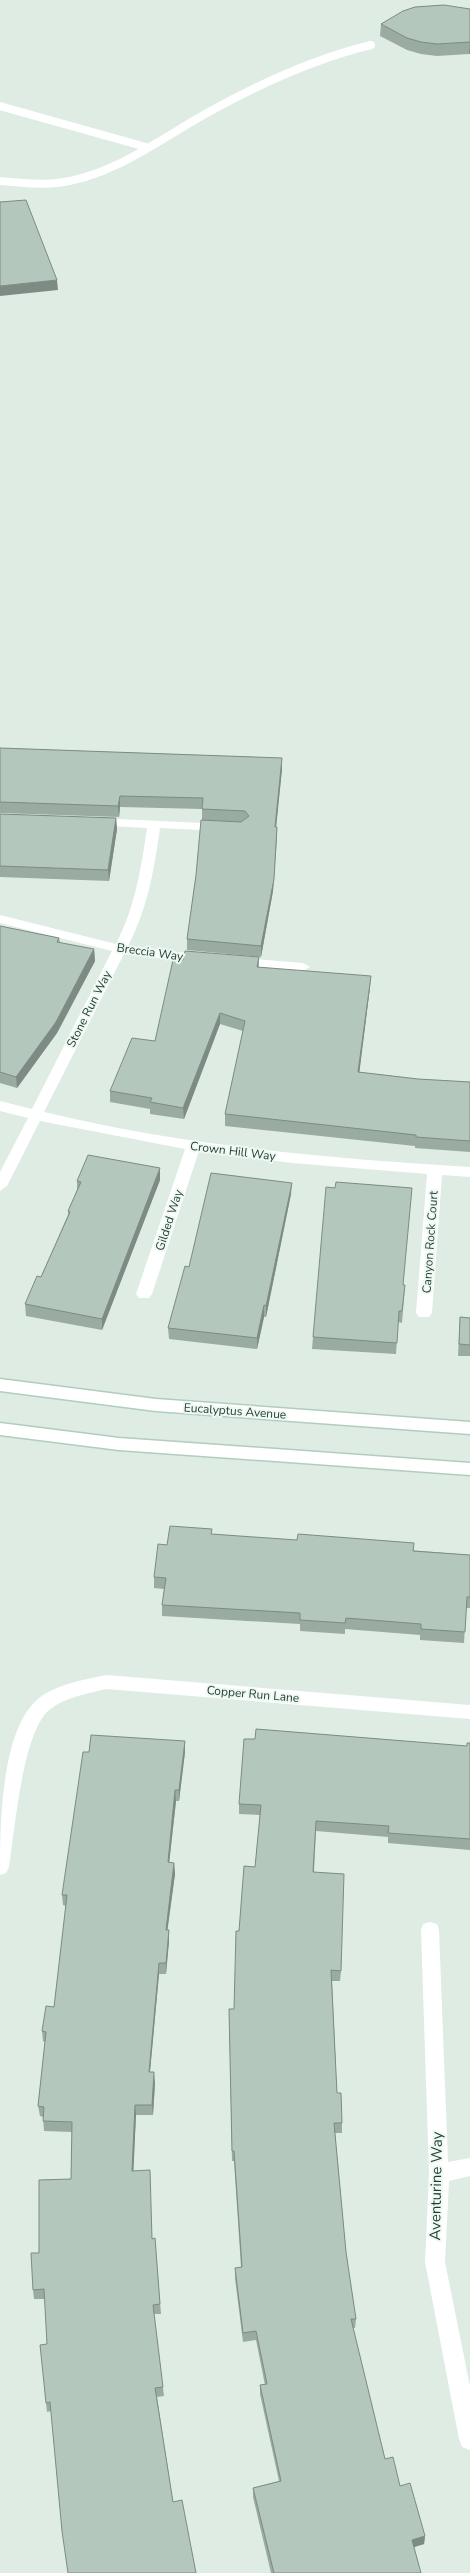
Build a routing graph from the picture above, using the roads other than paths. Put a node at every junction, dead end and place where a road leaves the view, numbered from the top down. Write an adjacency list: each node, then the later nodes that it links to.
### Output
1 (371, 45): 3 (lane)
2 (0, 106): 3 (lane)
3 (146, 147): 4 (lane)
4 (0, 181)
5 (85, 822): 6 (street)
6 (154, 825): 7 (street); 9 (street, Stone Run Way)
7 (231, 827)
8 (0, 919): 9 (street, Breccia Way)
9 (119, 949): 10 (street, Breccia Way); 12 (street, Stone Run Way)
10 (303, 967)
11 (0, 1106): 12 (street, Crown Hill Way)
12 (35, 1115): 13 (street, Crown Hill Way); 16 (street, Stone Run Way)
13 (193, 1147): 14 (street, Crown Hill Way); 17 (street, Gilded Way)
14 (435, 1170): 15 (street, Crown Hill Way); 18 (street, Canyon Rock Court)
15 (470, 1172)
16 (0, 1186)
17 (144, 1294)
18 (424, 1314)
19 (0, 1385): 20 (street, Eucalyptus Avenue)
20 (470, 1428)
21 (0, 1429): 22 (street)
22 (470, 1469)
23 (470, 1712): 24 (street, Copper Run Lane)
24 (0, 1867)
25 (430, 1930): 27 (street, Aventurine Way)
26 (470, 2167): 27 (street)
27 (439, 2174): 28 (street, Aventurine Way)
28 (470, 2439)

